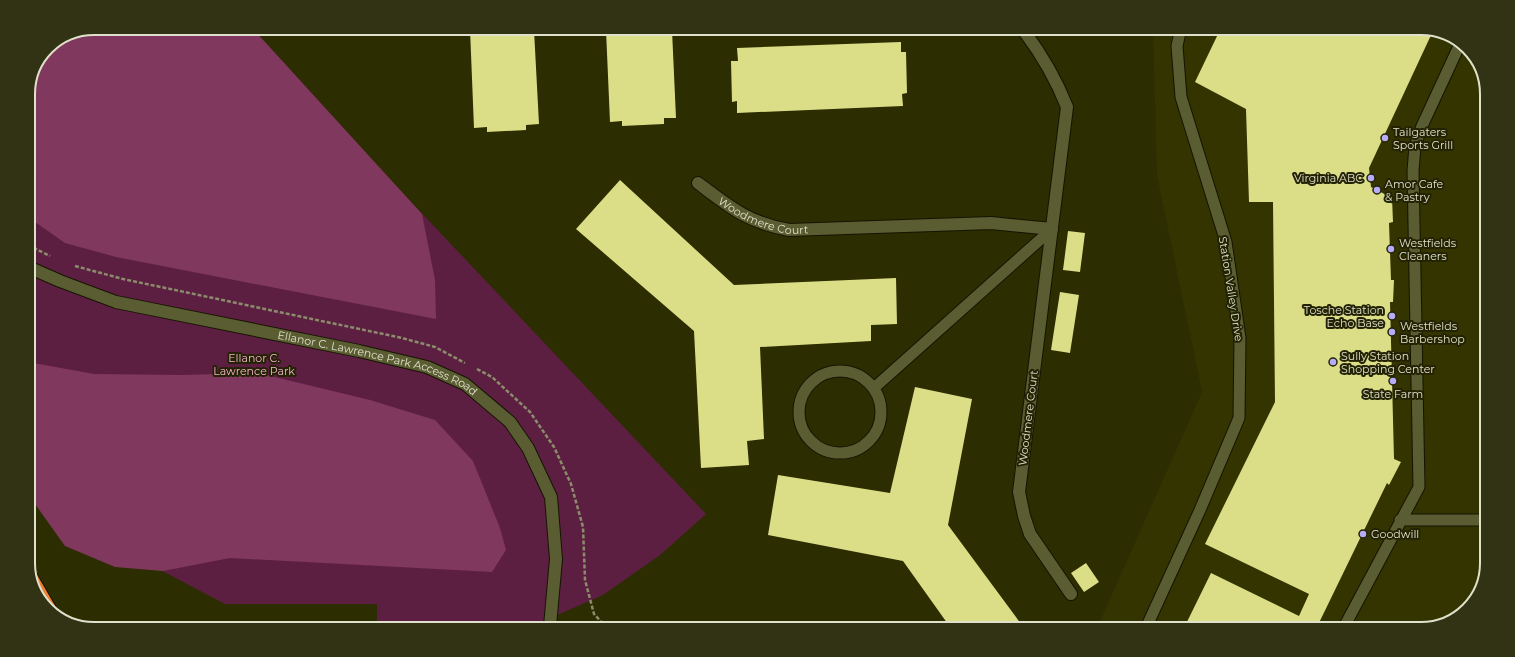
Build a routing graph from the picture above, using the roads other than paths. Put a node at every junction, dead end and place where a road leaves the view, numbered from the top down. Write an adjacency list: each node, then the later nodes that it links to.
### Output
1 (1027, 35): 5 (street, Woodmere Court)
2 (1179, 35): 12 (lane, Station Valley Drive)
3 (1458, 48): 8 (lane)
4 (698, 183): 5 (street, Woodmere Court)
5 (1052, 229): 7 (lane); 10 (street, Woodmere Court)
6 (35, 270): 11 (street, Ellanor C. Lawrence Park Access Road)
7 (874, 388): 7 (lane)
8 (1400, 520): 9 (lane); 13 (lane)
9 (1480, 520)
10 (1071, 594)
11 (550, 622)
12 (1149, 622)
13 (1347, 622)

